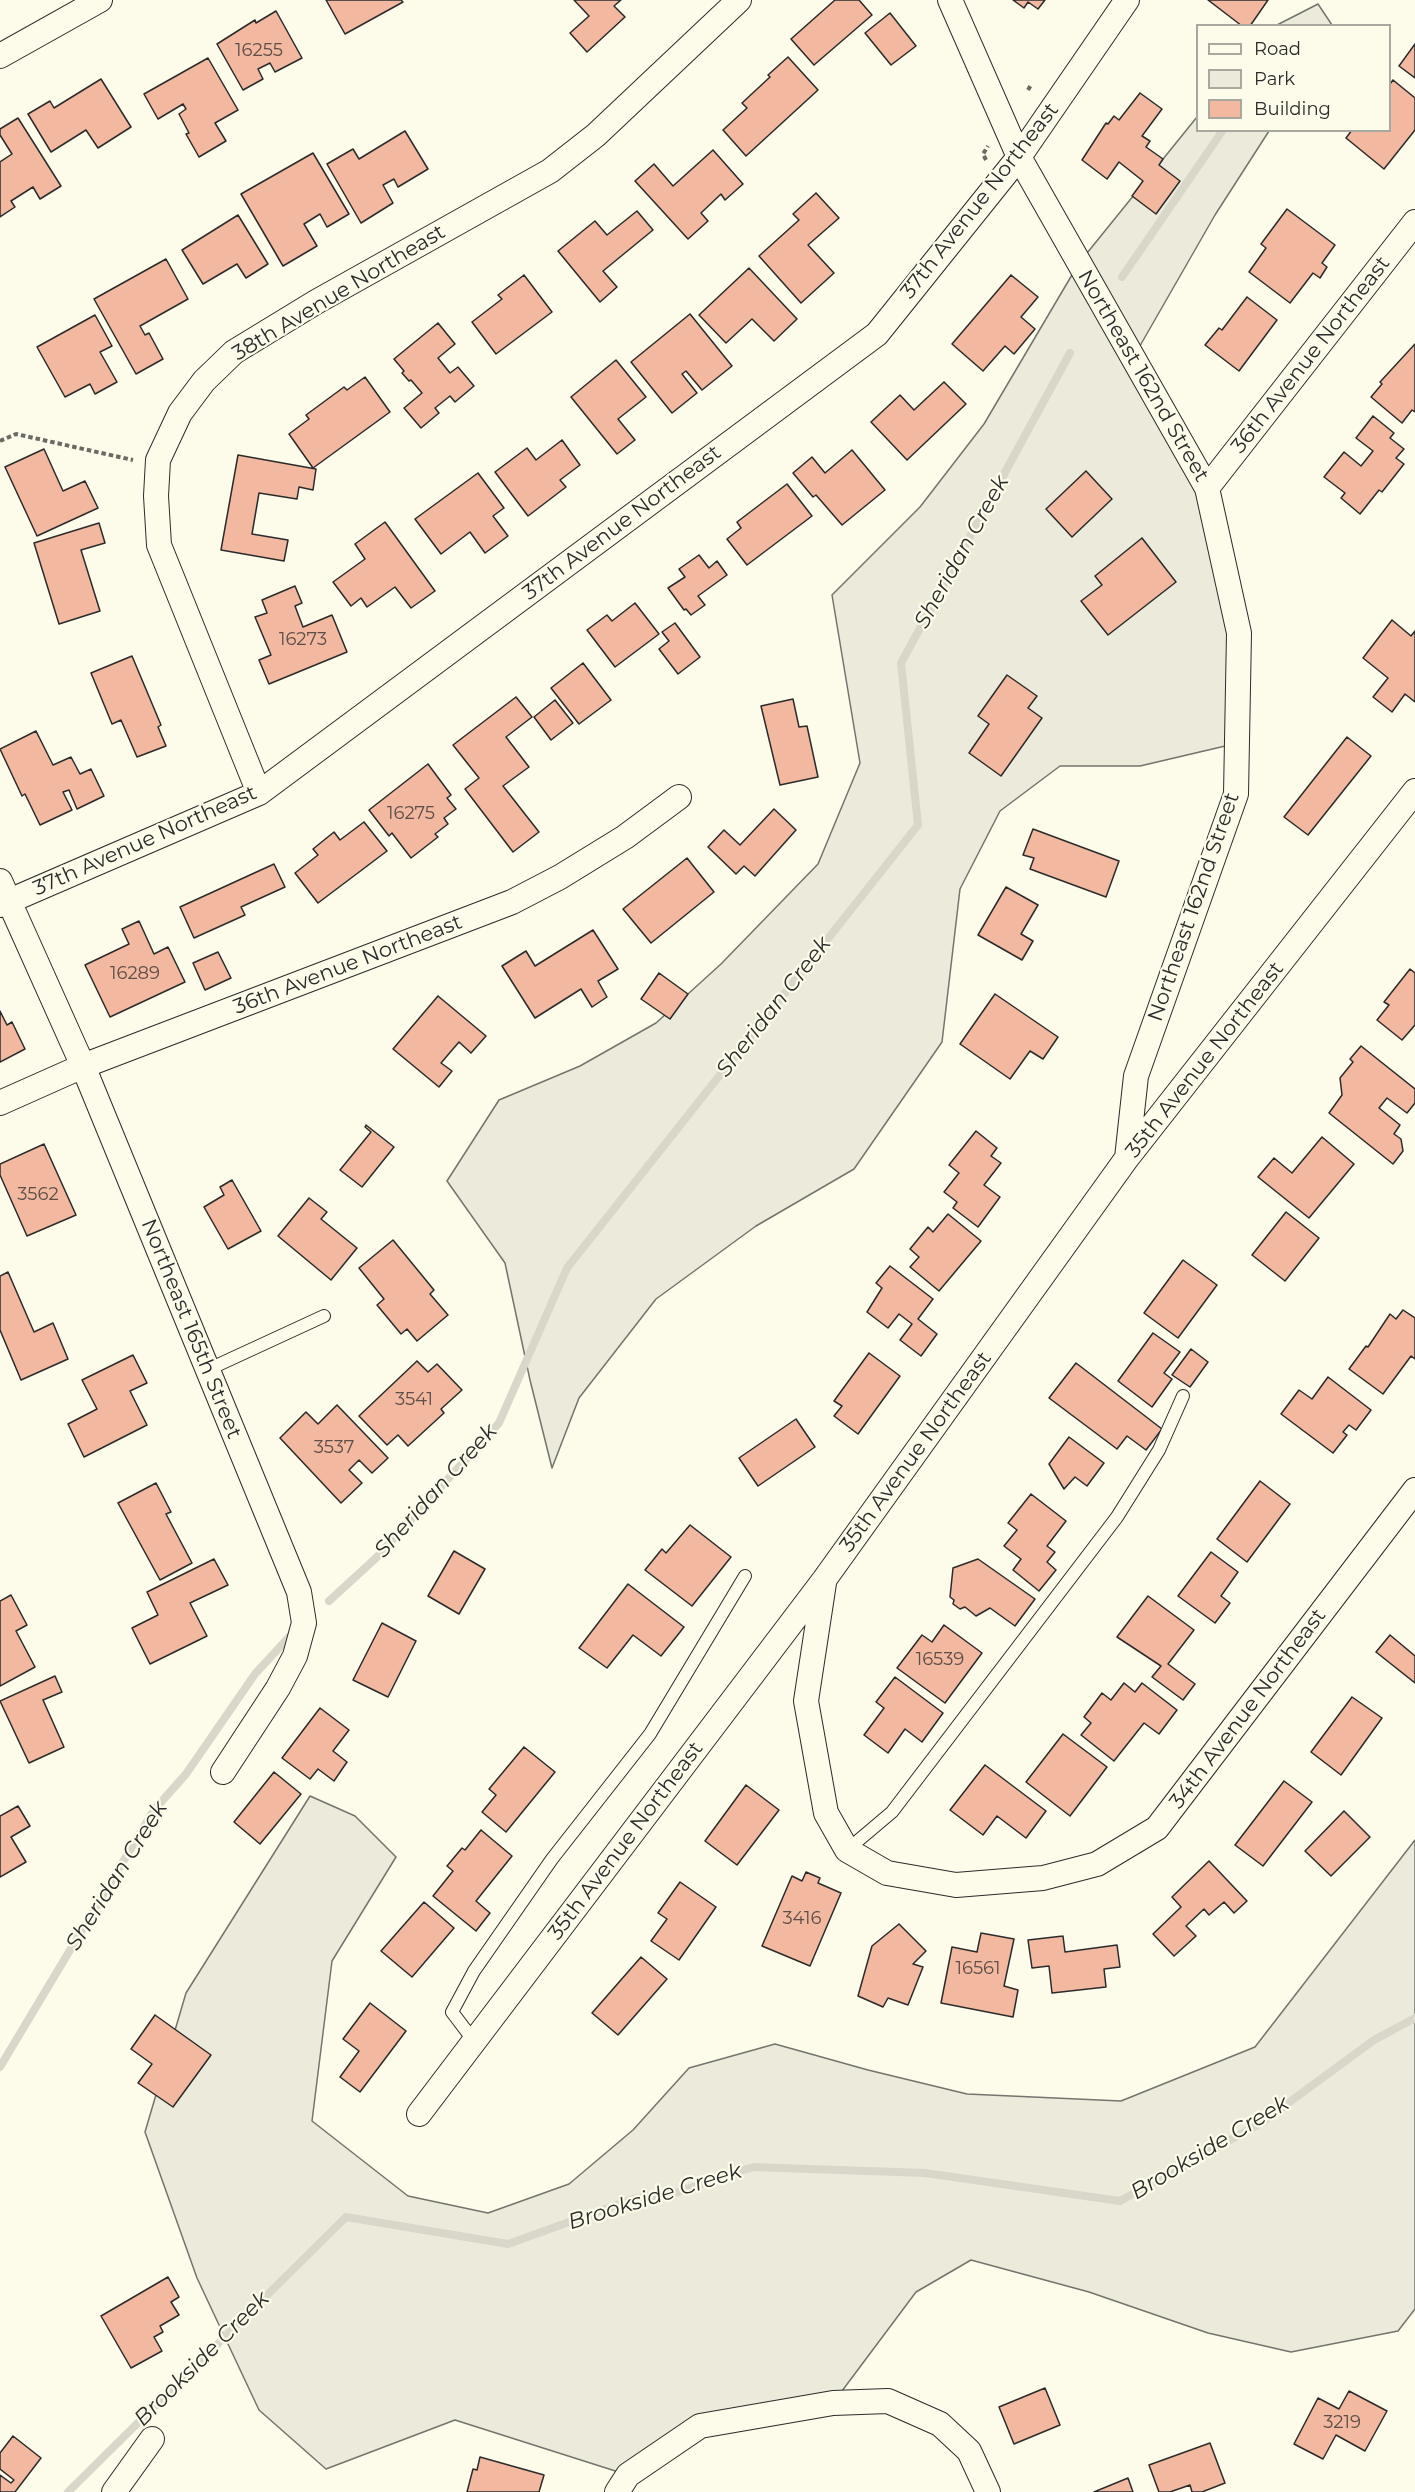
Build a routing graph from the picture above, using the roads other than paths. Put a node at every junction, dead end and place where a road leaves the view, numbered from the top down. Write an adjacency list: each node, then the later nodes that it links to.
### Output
1 (100, 0): 5 (street)
2 (739, 0): 10 (street, 38th Avenue Northeast)
3 (950, 0): 6 (street, Northeast 162nd Street)
4 (1127, 0): 6 (street, 37th Avenue Northeast)
5 (0, 56)
6 (1019, 157): 8 (street, Northeast 162nd Street); 10 (street, 37th Avenue Northeast)
7 (1415, 222): 8 (street, 36th Avenue Northeast)
8 (1207, 488): 15 (street, Northeast 162nd Street)
9 (1415, 791): 15 (street, 35th Avenue Northeast)
10 (259, 793): 12 (street, 37th Avenue Northeast)
11 (679, 796): 13 (street, 36th Avenue Northeast)
12 (3, 896): 13 (street, Northeast 165th Street)
13 (83, 1066): 14 (street, 36th Avenue Northeast); 17 (street, Northeast 165th Street)
14 (0, 1103)
15 (1127, 1158): 21 (street, 35th Avenue Northeast)
16 (324, 1316): 17 (lane)
17 (207, 1370): 22 (street, Northeast 165th Street)
18 (1183, 1396): 23 (lane)
19 (1415, 1490): 23 (street, 34th Avenue Northeast)
20 (745, 1576): 24 (lane)
21 (824, 1580): 23 (street); 24 (street, 35th Avenue Northeast)
22 (223, 1772)
23 (847, 1850)
24 (474, 2041): 25 (street, 35th Avenue Northeast)
25 (419, 2114)
26 (152, 2439): 28 (street)
27 (623, 2484): 29 (street)
28 (114, 2492)
29 (988, 2492)

